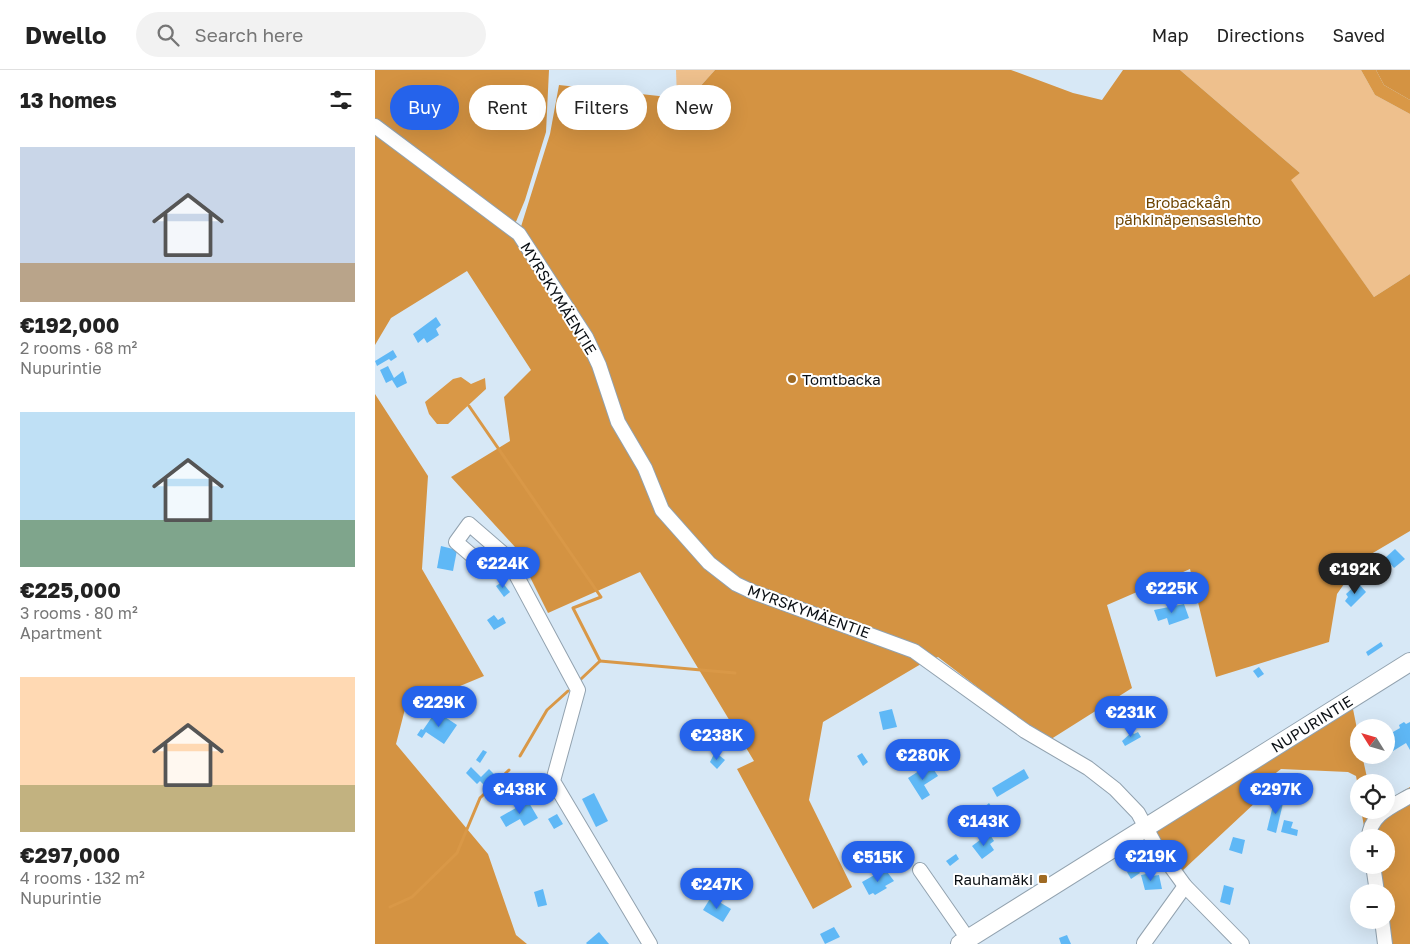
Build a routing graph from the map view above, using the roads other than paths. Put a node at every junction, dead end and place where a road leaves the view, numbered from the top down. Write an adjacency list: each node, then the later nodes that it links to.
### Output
1 (375, 126): 5 (street, MYRSKYMÄENTIE)
2 (506, 556): 12 (street)
3 (1410, 662): 5 (main road, NUPURINTIE)
4 (1410, 796): 6 (street)
5 (1145, 826): 8 (street, MYRSKYMÄENTIE); 10 (main road, NUPURINTIE)
6 (1370, 829)
7 (920, 870): 10 (street)
8 (1185, 886): 11 (street); 13 (street, MYRSKYMÄENTIE)
9 (1382, 929): 14 (street)
10 (964, 942)
11 (1144, 943)
12 (650, 944)
13 (1242, 944)
14 (1385, 944)

